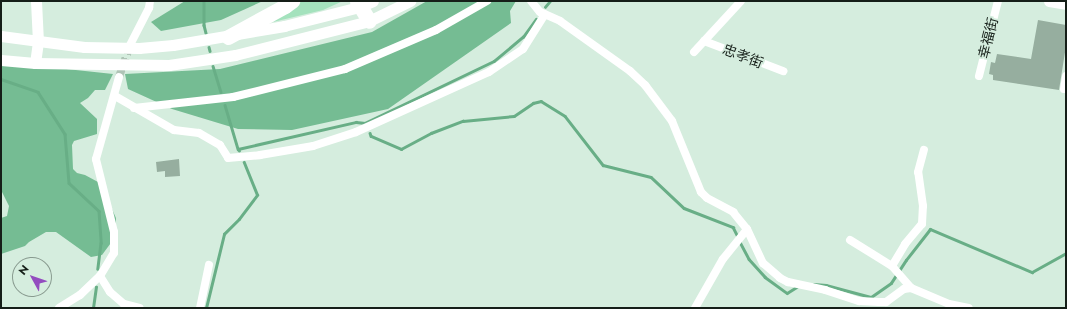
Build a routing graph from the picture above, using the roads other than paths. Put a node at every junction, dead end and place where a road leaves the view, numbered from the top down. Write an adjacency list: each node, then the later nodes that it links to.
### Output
1 (36, 1): 17 (main road)
2 (150, 1): 18 (street)
3 (292, 1): 15 (highway)
4 (410, 1): 13 (main road)
5 (487, 1): 28 (street)
6 (531, 1): 12 (street)
7 (741, 1): 16 (street, 忠孝街)
8 (998, 1): 23 (street, 幸福街)
9 (1049, 1): 11 (main road)
10 (365, 3): 13 (highway); 15 (main road)
11 (1066, 4)
12 (545, 14): 28 (street); 30 (street)
13 (369, 21): 21 (main road)
14 (1, 36): 17 (main road)
15 (228, 37): 17 (main road)
16 (704, 41): 19 (street, 忠孝街); 22 (street, 忠孝街)
17 (38, 42): 21 (main road)
18 (130, 45)
19 (694, 52)
20 (1, 60): 21 (main road)
21 (35, 63)
22 (783, 71)
23 (979, 76)
24 (1066, 76): 26 (street)
25 (119, 77): 27 (street)
26 (1064, 89)
27 (115, 96): 28 (street); 34 (street)
28 (134, 108)
29 (924, 150): 33 (street)
30 (745, 232): 35 (street); 39 (street)
31 (850, 240): 33 (street)
32 (209, 265): 38 (street)
33 (892, 266): 35 (street)
34 (100, 276): 36 (street); 37 (street)
35 (911, 288): 40 (street)
36 (58, 308)
37 (140, 308)
38 (200, 308)
39 (695, 308)
40 (969, 308)

